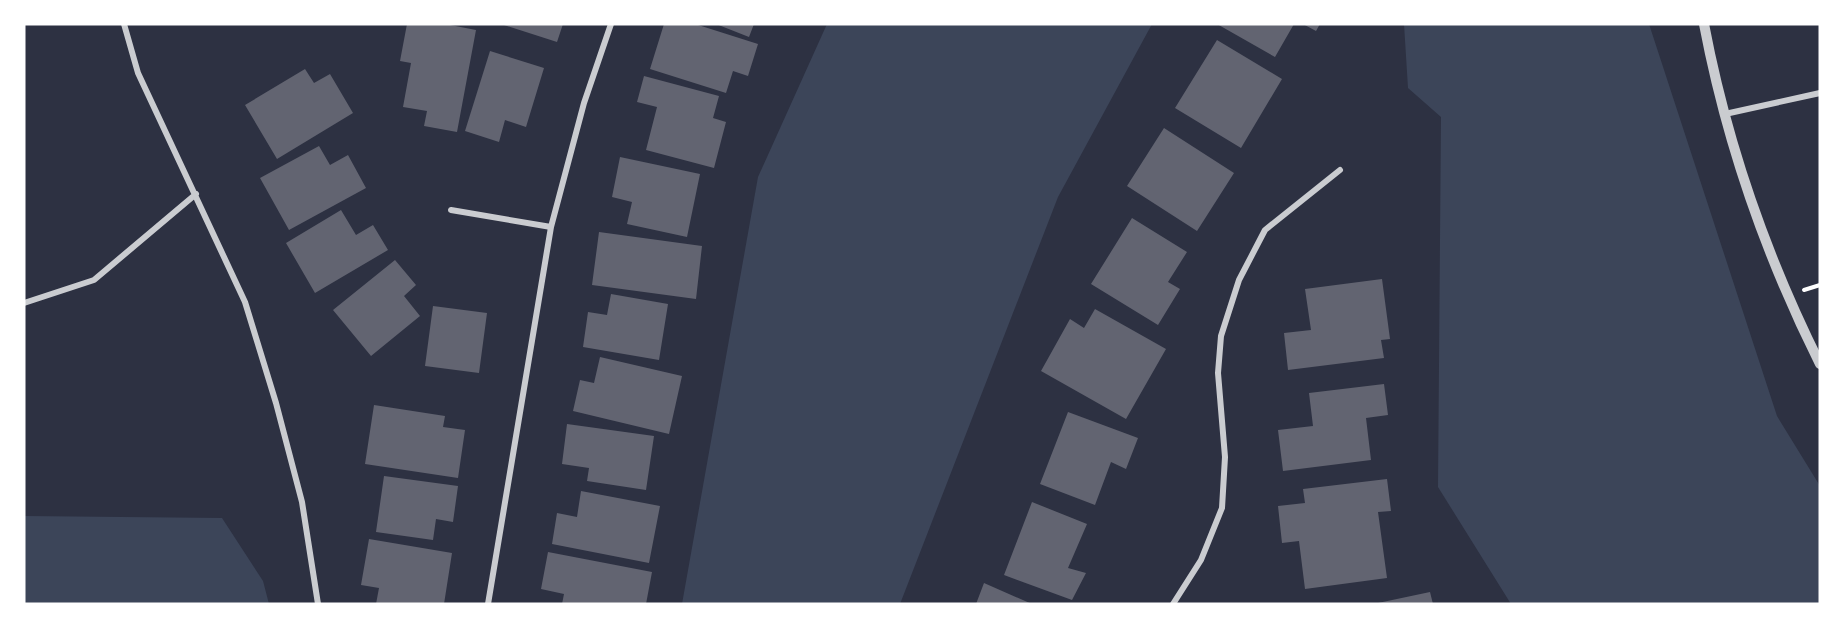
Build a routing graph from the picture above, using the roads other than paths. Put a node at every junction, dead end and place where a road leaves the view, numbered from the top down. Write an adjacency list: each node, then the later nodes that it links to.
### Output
1 (124, 24): 7 (street)
2 (611, 24): 9 (street)
3 (1704, 24): 5 (street)
4 (1820, 93): 5 (street)
5 (1725, 114): 11 (street)
6 (1340, 170): 14 (street)
7 (196, 194): 10 (street); 12 (street)
8 (451, 210): 9 (street)
9 (551, 227): 13 (street)
10 (24, 303)
11 (1820, 364)
12 (318, 604)
13 (488, 604)
14 (1173, 604)

